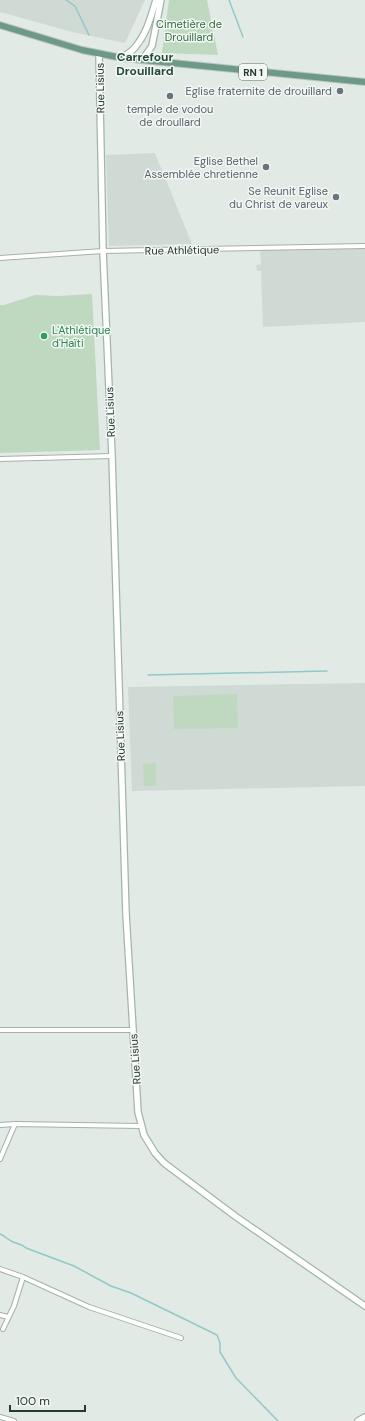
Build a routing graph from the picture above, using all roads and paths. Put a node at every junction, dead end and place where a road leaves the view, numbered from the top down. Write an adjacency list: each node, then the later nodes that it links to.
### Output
1 (156, 0): 5 (street)
2 (161, 0): 6 (street)
3 (0, 25): 4 (main road, RN 1)
4 (98, 54): 5 (main road, RN 1); 9 (street, Rue Lisius)
5 (122, 58): 6 (main road, RN 1)
6 (142, 60): 7 (main road, RN 1)
7 (365, 82)
8 (365, 246): 9 (street, Rue Athlétique)
9 (104, 251): 10 (street, Rue Athlétique); 11 (street, Rue Lisius)
10 (0, 258)
11 (112, 456): 12 (street); 14 (street, Rue Lisius)
12 (0, 459)
13 (0, 1030): 14 (street)
14 (133, 1030): 17 (street, Rue Lisius)
15 (15, 1124): 16 (street); 17 (street); 18 (street)
16 (0, 1125)
17 (140, 1126): 21 (street, Rue Lisius)
18 (0, 1159)
19 (0, 1269): 20 (street)
20 (23, 1277): 23 (street); 25 (street)
21 (365, 1306)
22 (0, 1315): 23 (street)
23 (8, 1317): 24 (street)
24 (4, 1329)
25 (181, 1338)
26 (0, 1417): 28 (street)
27 (365, 1417): 29 (street)
28 (14, 1421)
29 (358, 1421)

